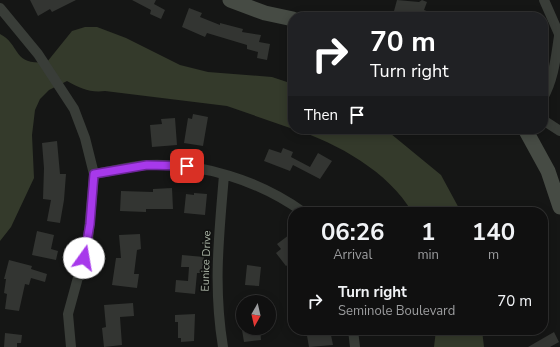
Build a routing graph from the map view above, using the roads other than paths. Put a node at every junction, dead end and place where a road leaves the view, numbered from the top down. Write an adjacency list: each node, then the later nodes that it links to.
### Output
1 (230, 0): 4 (street)
2 (544, 0): 5 (street)
3 (0, 8): 10 (street)
4 (288, 18)
5 (560, 32): 6 (street)
6 (548, 89)
7 (548, 123): 8 (street)
8 (560, 131)
9 (528, 134): 13 (street)
10 (94, 174): 11 (street); 15 (street)
11 (224, 175): 12 (street); 16 (street, Eunice Drive)
12 (295, 207)
13 (560, 207)
14 (354, 335): 17 (street)
15 (71, 347)
16 (223, 347)
17 (355, 347)

